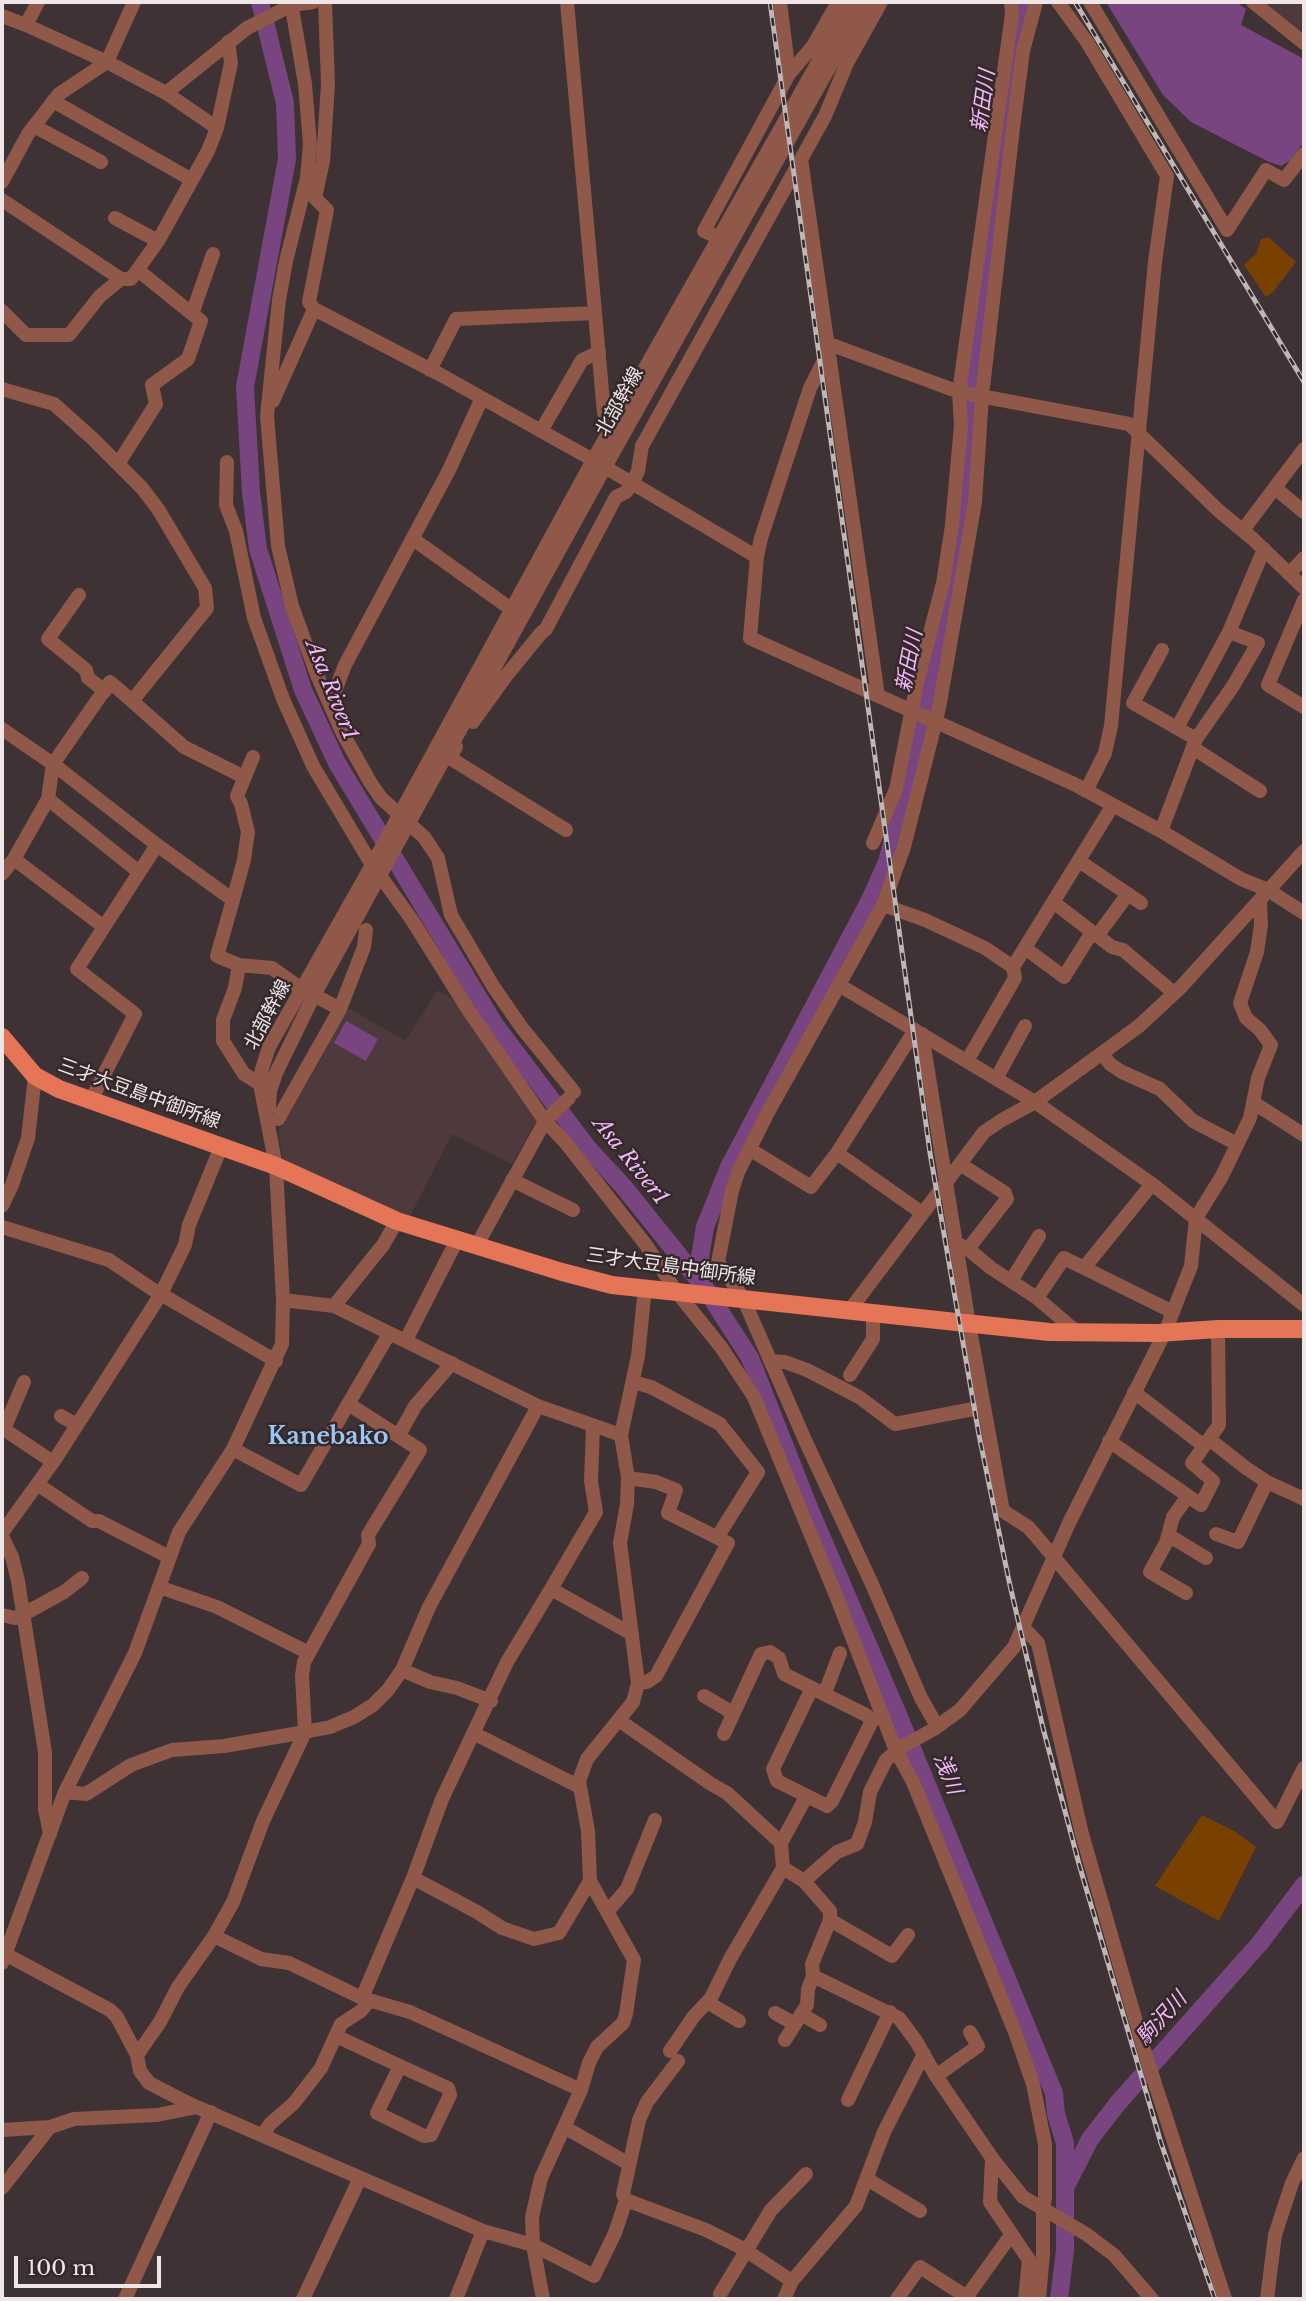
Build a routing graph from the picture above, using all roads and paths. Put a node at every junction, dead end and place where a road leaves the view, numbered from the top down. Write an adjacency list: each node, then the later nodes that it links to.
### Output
1 (38, 2): 18 (street)
2 (134, 2): 21 (street)
3 (313, 2): 16 (street)
4 (325, 2): 29 (street)
5 (567, 2): 43 (street)
6 (780, 2): 22 (street)
7 (838, 2): 22 (street)
8 (852, 2): 36 (street, 北部幹線)
9 (866, 2): 36 (street, 北部幹線)
10 (881, 2): 28 (street)
11 (1011, 2): 49 (street)
12 (1036, 2): 49 (street)
13 (1058, 2): 54 (street)
14 (1090, 2): 27 (street)
15 (1253, 2): 20 (street)
16 (291, 3): 19 (street); 29 (street)
17 (2, 16): 18 (street)
18 (26, 25): 21 (street)
19 (228, 42): 23 (street); 26 (street)
20 (1304, 43)
21 (107, 62): 23 (street); 24 (street)
22 (789, 74): 36 (street)
23 (166, 93): 26 (street)
24 (53, 101): 25 (street); 32 (street)
25 (34, 126): 30 (street); 31 (street)
26 (217, 128): 32 (street)
27 (1304, 154)
28 (801, 159): 37 (street); 46 (street)
29 (316, 161): 41 (street); 52 (street)
30 (101, 162)
31 (4, 172)
32 (192, 180): 35 (street)
33 (2, 200): 40 (street)
34 (115, 218): 35 (street)
35 (158, 241): 39 (street)
36 (725, 241): 37 (street); 58 (street, 北部幹線)
37 (747, 253): 59 (street)
38 (213, 254): 44 (street)
39 (139, 271): 40 (street); 44 (street)
40 (121, 279): 42 (street)
41 (314, 310): 47 (street); 52 (street)
42 (2, 311)
43 (595, 313): 45 (street); 47 (street)
44 (192, 314): 57 (street)
45 (598, 352): 51 (street); 53 (street)
46 (830, 352): 49 (street); 65 (street); 76 (street)
47 (430, 370): 50 (street)
48 (2, 389): 57 (street)
49 (971, 394): 54 (street); 80 (street); 80 (street)
50 (482, 398): 53 (street); 63 (street)
51 (604, 413)
52 (267, 414): 78 (street)
53 (541, 430): 58 (street)
54 (1140, 433): 62 (street); 87 (street)
55 (1304, 449): 60 (street)
56 (227, 462): 99 (street)
57 (118, 464): 77 (street)
58 (599, 464): 59 (street); 71 (street, 北部幹線)
59 (633, 482): 65 (street); 73 (street)
60 (1275, 488): 61 (street); 62 (street)
61 (1304, 512)
62 (1243, 530): 64 (street)
63 (413, 539): 71 (street); 78 (street)
64 (1264, 549): 67 (street); 72 (street)
65 (757, 557): 76 (street)
66 (1304, 558): 67 (street)
67 (1289, 574): 68 (street)
68 (1304, 588)
69 (79, 595): 75 (street)
70 (1304, 600): 79 (street)
71 (517, 613): 73 (street); 91 (street, 北部幹線)
72 (1229, 632): 81 (street); 83 (street)
73 (541, 633): 92 (street)
74 (1162, 650): 81 (street)
75 (105, 691): 77 (street); 85 (street)
76 (878, 696): 80 (street)
77 (132, 701): 86 (street)
78 (330, 704): 91 (street)
79 (1304, 707)
80 (923, 716): 87 (street); 94 (street); 107 (street)
81 (1177, 728): 83 (street)
82 (2, 729): 85 (street)
83 (1195, 744): 88 (street); 93 (street)
84 (253, 757): 86 (street)
85 (53, 764): 89 (street); 95 (street)
86 (244, 778): 104 (street)
87 (1086, 791): 90 (street)
88 (1260, 791)
89 (48, 799): 97 (street); 100 (street)
90 (1113, 805): 93 (street); 98 (street)
91 (401, 824): 99 (street, 北部幹線); 133 (street)
92 (566, 830)
93 (1161, 831): 103 (street)
94 (873, 843)
95 (157, 845): 100 (street); 104 (street)
96 (1304, 851): 103 (street)
97 (14, 859): 101 (street); 109 (street)
98 (1079, 860): 102 (street); 105 (street)
99 (378, 867): 116 (street, 北部幹線); 133 (street)
100 (139, 872): 109 (street)
101 (2, 874)
102 (1128, 894): 106 (street); 111 (street)
103 (1264, 896): 108 (street); 117 (street); 131 (street)
104 (233, 900): 113 (street)
105 (1053, 902): 111 (street); 112 (street)
106 (1141, 902)
107 (883, 905): 114 (street); 115 (street)
108 (1304, 913)
109 (104, 927): 129 (street)
110 (366, 930): 118 (street)
111 (1094, 934): 112 (street); 117 (street)
112 (1025, 947): 114 (street)
113 (239, 965): 116 (street); 128 (street)
114 (1013, 967): 125 (street)
115 (839, 985): 120 (street); 138 (street)
116 (309, 993): 118 (street); 128 (street, 北部幹線); 134 (street, 北部幹線)
117 (1174, 993): 123 (street)
118 (340, 1009): 132 (street)
119 (1025, 1026): 127 (street)
120 (918, 1032): 125 (street); 139 (street); 143 (street)
121 (2, 1037): 124 (main road, 三才大豆島中御所線)
122 (2, 1052): 124 (street)
123 (1102, 1054): 130 (street); 136 (street)
124 (19, 1060): 126 (main road, 三才大豆島中御所線)
125 (967, 1060): 127 (street)
126 (34, 1076): 129 (main road, 三才大豆島中御所線); 145 (street)
127 (996, 1079): 130 (street)
128 (260, 1084): 134 (street, 北部幹線)
129 (91, 1100): 137 (main road, 三才大豆島中御所線)
130 (1035, 1102): 140 (street); 144 (street)
131 (1254, 1103): 135 (street); 136 (street)
132 (278, 1119)
133 (547, 1119): 142 (street); 158 (street)
134 (269, 1132): 141 (street)
135 (1304, 1135)
136 (1237, 1144): 148 (street)
137 (221, 1147): 141 (main road, 三才大豆島中御所線); 159 (street)
138 (751, 1150): 139 (street); 160 (street)
139 (837, 1153): 147 (street)
140 (960, 1164): 143 (street); 154 (street)
141 (276, 1166): 149 (main road, 三才大豆島中御所線); 162 (street)
142 (512, 1180): 146 (street); 153 (street)
143 (946, 1184): 147 (street); 154 (street)
144 (1152, 1184): 148 (street); 155 (street)
145 (2, 1206)
146 (573, 1210)
147 (922, 1213): 165 (street)
148 (1196, 1218): 163 (street); 166 (street)
149 (397, 1221): 152 (main road, 三才大豆島中御所線); 164 (street)
150 (2, 1227): 159 (street)
151 (1039, 1236): 156 (street)
152 (458, 1238): 153 (main road, 三才大豆島中御所線); 174 (street)
153 (477, 1245): 157 (main road, 三才大豆島中御所線)
154 (962, 1246): 156 (street); 168 (street)
155 (1084, 1268): 161 (street); 166 (street)
156 (1011, 1281): 161 (street)
157 (645, 1289): 158 (main road, 三才大豆島中御所線); 180 (street)
158 (681, 1291): 160 (main road, 三才大豆島中御所線); 228 (street)
159 (160, 1294): 175 (street); 186 (street)
160 (735, 1297): 165 (main road, 三才大豆島中御所線); 176 (street)
161 (1037, 1298): 172 (street)
162 (283, 1300): 164 (street); 175 (street)
163 (1304, 1305)
164 (334, 1306): 173 (street)
165 (849, 1311): 167 (main road, 三才大豆島中御所線)
166 (1173, 1312): 171 (street)
167 (873, 1314): 168 (main road, 三才大豆島中御所線); 178 (street)
168 (969, 1324): 172 (main road, 三才大豆島中御所線); 184 (street)
169 (1218, 1329): 170 (main road, 三才大豆島中御所線); 171 (main road, 三才大豆島中御所線); 192 (street)
170 (1304, 1329)
171 (1165, 1332): 172 (main road, 三才大豆島中御所線); 181 (street)
172 (1078, 1333)
173 (389, 1334): 174 (street); 182 (street)
174 (406, 1340): 177 (street)
175 (276, 1361): 193 (street)
176 (770, 1361): 184 (street); 224 (street)
177 (452, 1363): 183 (street); 189 (street)
178 (850, 1375)
179 (24, 1382): 188 (street)
180 (634, 1382): 190 (street); 203 (street)
181 (1134, 1392): 191 (street); 192 (street)
182 (350, 1405): 189 (street); 193 (street)
183 (538, 1406): 187 (street); 217 (street)
184 (984, 1407): 205 (street)
185 (61, 1416): 186 (street)
186 (77, 1425): 194 (street)
187 (593, 1426): 190 (street); 209 (street)
188 (3, 1428): 194 (street)
189 (399, 1435): 215 (street)
190 (621, 1436): 195 (street)
191 (1109, 1441): 198 (street); 205 (street)
192 (1207, 1443): 196 (street); 198 (street)
193 (233, 1449): 204 (street)
194 (53, 1462): 197 (street)
195 (628, 1478): 203 (street); 214 (street)
196 (1267, 1482): 199 (street); 201 (street)
197 (37, 1484): 200 (street); 204 (street)
198 (1188, 1496): 202 (street)
199 (1304, 1499)
200 (2, 1534): 212 (street)
201 (1216, 1534)
202 (1168, 1535): 206 (street); 210 (street)
203 (718, 1536): 218 (street)
204 (170, 1557): 208 (street)
205 (1055, 1558): 213 (street); 229 (street)
206 (1206, 1558)
207 (82, 1578): 212 (street)
208 (159, 1587): 215 (street); 231 (street)
209 (551, 1589): 214 (street); 221 (street)
210 (1186, 1593)
211 (2, 1615): 212 (street)
212 (22, 1615): 234 (street)
213 (1023, 1627): 224 (street); 293 (street)
214 (632, 1634): 218 (street)
215 (309, 1653): 225 (street)
216 (840, 1653): 219 (street)
217 (402, 1670): 221 (street); 225 (street)
218 (638, 1683): 223 (street)
219 (818, 1691): 222 (street); 232 (street); 232 (street)
220 (704, 1696): 222 (street)
221 (491, 1701): 226 (street)
222 (733, 1713): 227 (street)
223 (620, 1721): 230 (street); 235 (street)
224 (935, 1728): 228 (street)
225 (305, 1732): 231 (street); 242 (street)
226 (475, 1734): 230 (street); 237 (street)
227 (724, 1734)
228 (898, 1750): 239 (street); 275 (street)
229 (1304, 1768)
230 (580, 1787): 238 (street)
231 (65, 1792): 234 (street)
232 (806, 1797): 235 (street)
233 (655, 1820): 240 (street)
234 (50, 1835): 244 (street)
235 (781, 1843): 236 (street)
236 (783, 1868): 239 (street); 247 (street)
237 (412, 1878): 238 (street); 246 (street)
238 (590, 1881): 240 (street)
239 (804, 1881): 241 (street)
240 (607, 1912): 260 (street)
241 (830, 1920): 243 (street); 245 (street)
242 (214, 1936): 246 (street); 256 (street)
243 (908, 1936)
244 (3, 1959): 256 (street)
245 (813, 1976): 248 (street); 250 (street)
246 (366, 1999): 254 (street); 260 (street)
247 (707, 2002): 251 (street); 269 (street)
248 (890, 2012): 257 (street); 261 (street)
249 (775, 2013): 250 (street)
250 (798, 2019): 252 (street); 255 (street)
251 (739, 2021)
252 (820, 2025)
253 (970, 2032): 259 (street)
254 (336, 2036): 258 (street); 266 (street)
255 (785, 2040)
256 (137, 2054): 262 (street)
257 (925, 2054): 259 (street); 272 (street)
258 (400, 2066): 258 (street)
259 (936, 2076): 267 (street)
260 (581, 2090): 264 (street)
261 (848, 2100)
262 (205, 2109): 263 (street); 266 (street); 283 (street)
263 (50, 2127): 265 (street); 273 (street)
264 (564, 2127): 269 (street); 279 (street)
265 (2, 2130)
266 (263, 2135): 271 (street)
267 (992, 2158): 275 (street); 278 (street)
268 (1304, 2158): 294 (street)
269 (629, 2164): 274 (street)
270 (806, 2174): 280 (street)
271 (360, 2178): 277 (street); 284 (street)
272 (866, 2179): 276 (street); 281 (street)
273 (2, 2188)
274 (626, 2200): 279 (street); 280 (street)
275 (1043, 2209): 291 (street); 292 (street)
276 (920, 2211)
277 (483, 2231): 279 (street); 285 (street)
278 (1011, 2235): 289 (street); 290 (street)
279 (533, 2245): 286 (street)
280 (746, 2250): 281 (street); 282 (street)
281 (792, 2281): 287 (street)
282 (719, 2293)
283 (125, 2299)
284 (303, 2299)
285 (456, 2299)
286 (543, 2299)
287 (784, 2299)
288 (897, 2299): 289 (street)
289 (967, 2299)
290 (1025, 2299)
291 (1039, 2299)
292 (1152, 2299)
293 (1225, 2299)
294 (1267, 2299)

